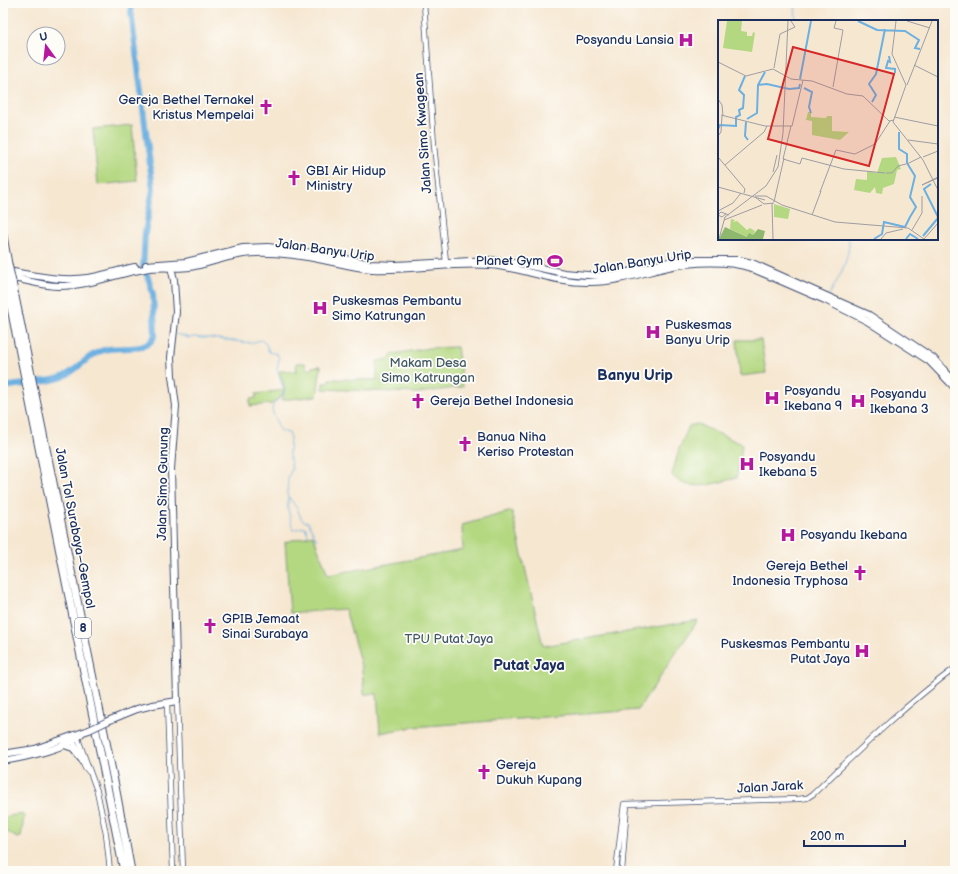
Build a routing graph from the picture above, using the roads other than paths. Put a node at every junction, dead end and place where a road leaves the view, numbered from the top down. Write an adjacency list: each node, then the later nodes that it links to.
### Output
1 (424, 3): 3 (street, Jalan Simo Kwagean)
2 (3, 236): 5 (highway, Jalan Tol Surabaya–Gempol / 8)
3 (446, 262): 4 (main road, Jalan Banyu Urip); 7 (main road, Jalan Banyu Urip)
4 (678, 263): 7 (main road, Jalan Banyu Urip); 12 (main road, Jalan Banyu Urip)
5 (6, 265): 10 (highway, Jalan Tol Surabaya–Gempol / 8, bridge)
6 (144, 267): 7 (main road, Jalan Banyu Urip); 8 (main road, Jalan Banyu Urip); 11 (main road)
7 (387, 267): 8 (main road, Jalan Banyu Urip)
8 (171, 269): 17 (main road, Jalan Simo Gunung)
9 (3, 271): 11 (main road)
10 (7, 280): 11 (main road); 14 (highway, Jalan Tol Surabaya–Gempol / 8)
11 (87, 281)
12 (827, 299): 13 (main road, Jalan Banyu Urip); 15 (main road, Jalan Banyu Urip)
13 (955, 382)
14 (30, 383): 33 (highway, Jalan Tol Surabaya–Gempol / 8); 34 (highway, Jalan Tol Surabaya–Gempol / 8)
15 (955, 388)
16 (955, 668): 29 (street, Jalan Jarak)
17 (177, 701): 18 (main road); 25 (street)
18 (167, 702): 19 (main road, bridge); 24 (street)
19 (76, 737): 20 (main road); 21 (main road); 22 (street); 26 (street)
20 (64, 745): 22 (main road); 23 (main road)
21 (3, 754)
22 (81, 758): 26 (street)
23 (3, 761)
24 (170, 766): 25 (street); 27 (street)
25 (179, 766): 28 (street)
26 (90, 773): 32 (street)
27 (172, 814): 28 (street); 30 (street)
28 (181, 814): 31 (street)
29 (622, 836): 37 (street); 38 (street)
30 (173, 840): 31 (street); 35 (street)
31 (182, 840): 36 (street)
32 (110, 871)
33 (124, 871)
34 (131, 871)
35 (173, 871)
36 (183, 871)
37 (616, 871)
38 (622, 871)

